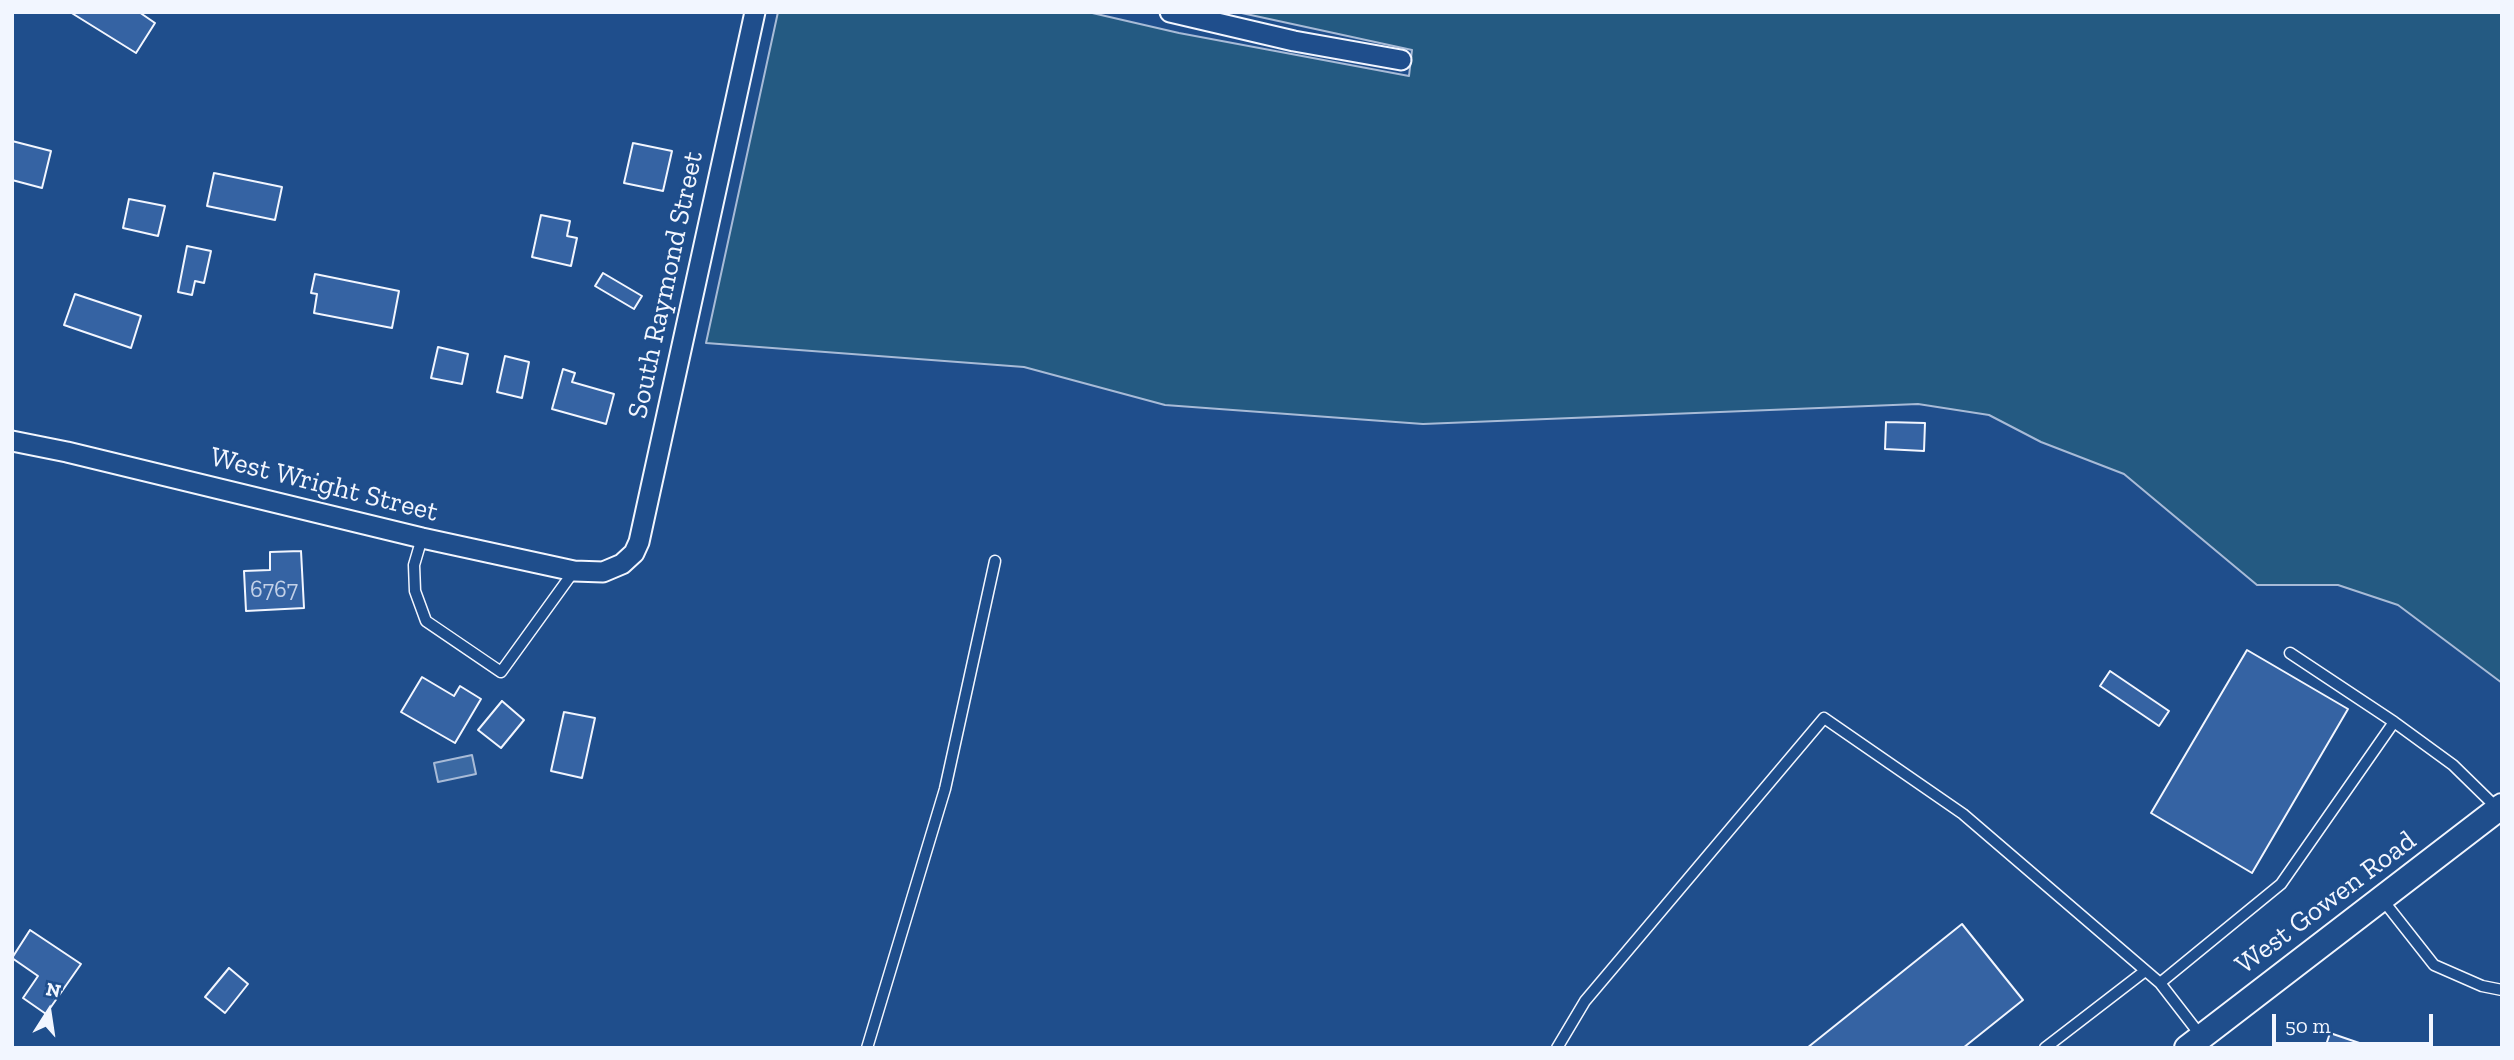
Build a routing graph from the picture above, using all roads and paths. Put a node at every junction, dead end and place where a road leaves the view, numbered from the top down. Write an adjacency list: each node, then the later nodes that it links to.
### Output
1 (755, 12): 7 (street, South Raymond Street)
2 (1171, 12): 3 (street)
3 (1401, 60)
4 (12, 441): 5 (street, West Wright Street)
5 (422, 538): 8 (street, West Wright Street); 8 (lane)
6 (995, 561): 17 (lane)
7 (622, 564): 8 (street, West Wright Street)
8 (574, 571)
9 (2291, 653): 10 (lane)
10 (2394, 722): 11 (lane); 14 (lane)
11 (2500, 808): 12 (street, West Gowen Road)
12 (2382, 898): 15 (lane); 16 (street, West Gowen Road)
13 (2145, 971): 14 (lane); 18 (lane); 19 (lane)
14 (2160, 983): 16 (lane)
15 (2502, 990)
16 (2194, 1042)
17 (867, 1048)
18 (1557, 1048)
19 (2045, 1048)

